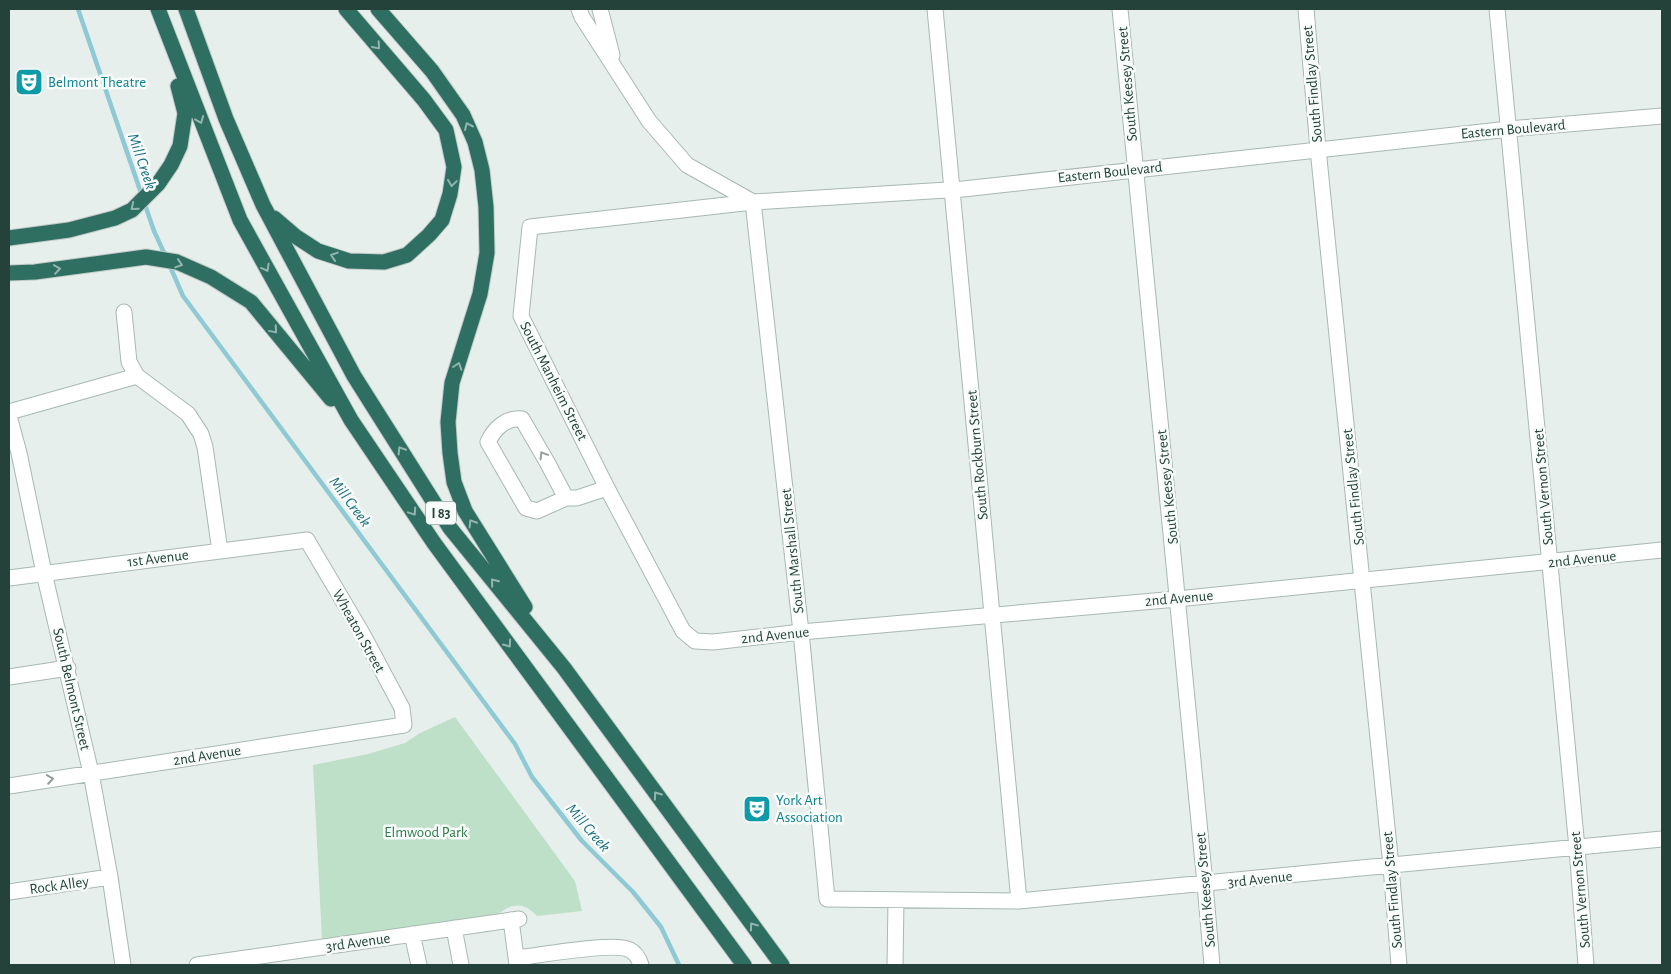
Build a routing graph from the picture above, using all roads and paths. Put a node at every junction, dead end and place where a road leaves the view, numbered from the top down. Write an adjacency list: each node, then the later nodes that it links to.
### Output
1 (186, 9): 18 (highway, I 83)
2 (346, 9): 18 (highway, one-way to 18)
3 (378, 9): 40 (highway, one-way to 3)
4 (579, 9): 11 (street)
5 (600, 9): 11 (street)
6 (935, 9): 16 (street, South Rockburn Street)
7 (1120, 9): 15 (street, South Keesey Street)
8 (1306, 9): 14 (street, South Findlay Street)
9 (1497, 9): 13 (street, South Vernon Street)
10 (158, 10): 19 (highway, one-way to 19); 24 (highway, I 83, one-way to 24)
11 (615, 68): 17 (street)
12 (1662, 116): 13 (street, Eastern Boulevard)
13 (1509, 129): 14 (street, Eastern Boulevard); 31 (street, South Vernon Street)
14 (1318, 149): 15 (street, Eastern Boulevard); 34 (street, South Findlay Street)
15 (1136, 169): 16 (street, Eastern Boulevard); 35 (street, South Keesey Street)
16 (953, 190): 17 (street, Eastern Boulevard); 36 (street, South Rockburn Street)
17 (753, 202): 26 (street, South Manheim Street); 37 (street, South Marshall Street)
18 (267, 212): 40 (highway, I 83, one-way to 18)
19 (9, 238)
20 (9, 273): 24 (highway, one-way to 24)
21 (124, 312): 22 (street)
22 (137, 376): 23 (street); 29 (street)
23 (9, 414): 25 (street, South Belmont Street)
24 (371, 450): 62 (highway, I 83, one-way to 62)
25 (14, 454): 32 (street, South Belmont Street)
26 (607, 488): 27 (street); 38 (street, South Manheim Street)
27 (566, 498): 27 (street, one-way to 27)
28 (307, 540): 29 (street, 1st Avenue); 42 (street, Wheaton Street)
29 (220, 550): 32 (street, 1st Avenue)
30 (1662, 550): 31 (street, 2nd Avenue)
31 (1550, 562): 34 (street, 2nd Avenue); 46 (street, South Vernon Street)
32 (44, 573): 33 (street, 1st Avenue); 39 (street, South Belmont Street)
33 (9, 578)
34 (1363, 580): 35 (street, 2nd Avenue); 47 (street, South Findlay Street)
35 (1178, 599): 36 (street, 2nd Avenue); 49 (street, South Keesey Street)
36 (991, 615): 37 (street, 2nd Avenue); 53 (street, South Rockburn Street)
37 (802, 632): 38 (street, 2nd Avenue); 51 (street, South Marshall Street)
38 (695, 641)
39 (68, 668): 41 (street); 43 (street, South Belmont Street)
40 (564, 668): 63 (highway, I 83, one-way to 40)
41 (9, 678)
42 (404, 725): 43 (street, 2nd Avenue)
43 (91, 773): 44 (street, 2nd Avenue, one-way to 43); 48 (street, South Belmont Street)
44 (9, 786)
45 (1662, 839): 46 (street, 3rd Avenue)
46 (1577, 848): 47 (street, 3rd Avenue); 67 (street, South Vernon Street)
47 (1391, 866): 49 (street, 3rd Avenue); 66 (street, South Findlay Street)
48 (110, 877): 50 (street, Rock Alley); 57 (street, South Belmont Street)
49 (1206, 884): 53 (street, 3rd Avenue); 65 (street, South Keesey Street)
50 (9, 892)
51 (827, 899): 52 (street, 3rd Avenue)
52 (896, 900): 53 (street, 3rd Avenue); 64 (street)
53 (1019, 901)
54 (454, 928): 55 (street, 3rd Avenue); 56 (street, 3rd Avenue); 60 (street)
55 (412, 934): 58 (street, 3rd Avenue); 59 (street)
56 (517, 962): 61 (street)
57 (123, 965)
58 (197, 965)
59 (419, 965)
60 (461, 965)
61 (642, 965)
62 (744, 965)
63 (782, 965)
64 (894, 965)
65 (1212, 965)
66 (1399, 965)
67 (1586, 965)

